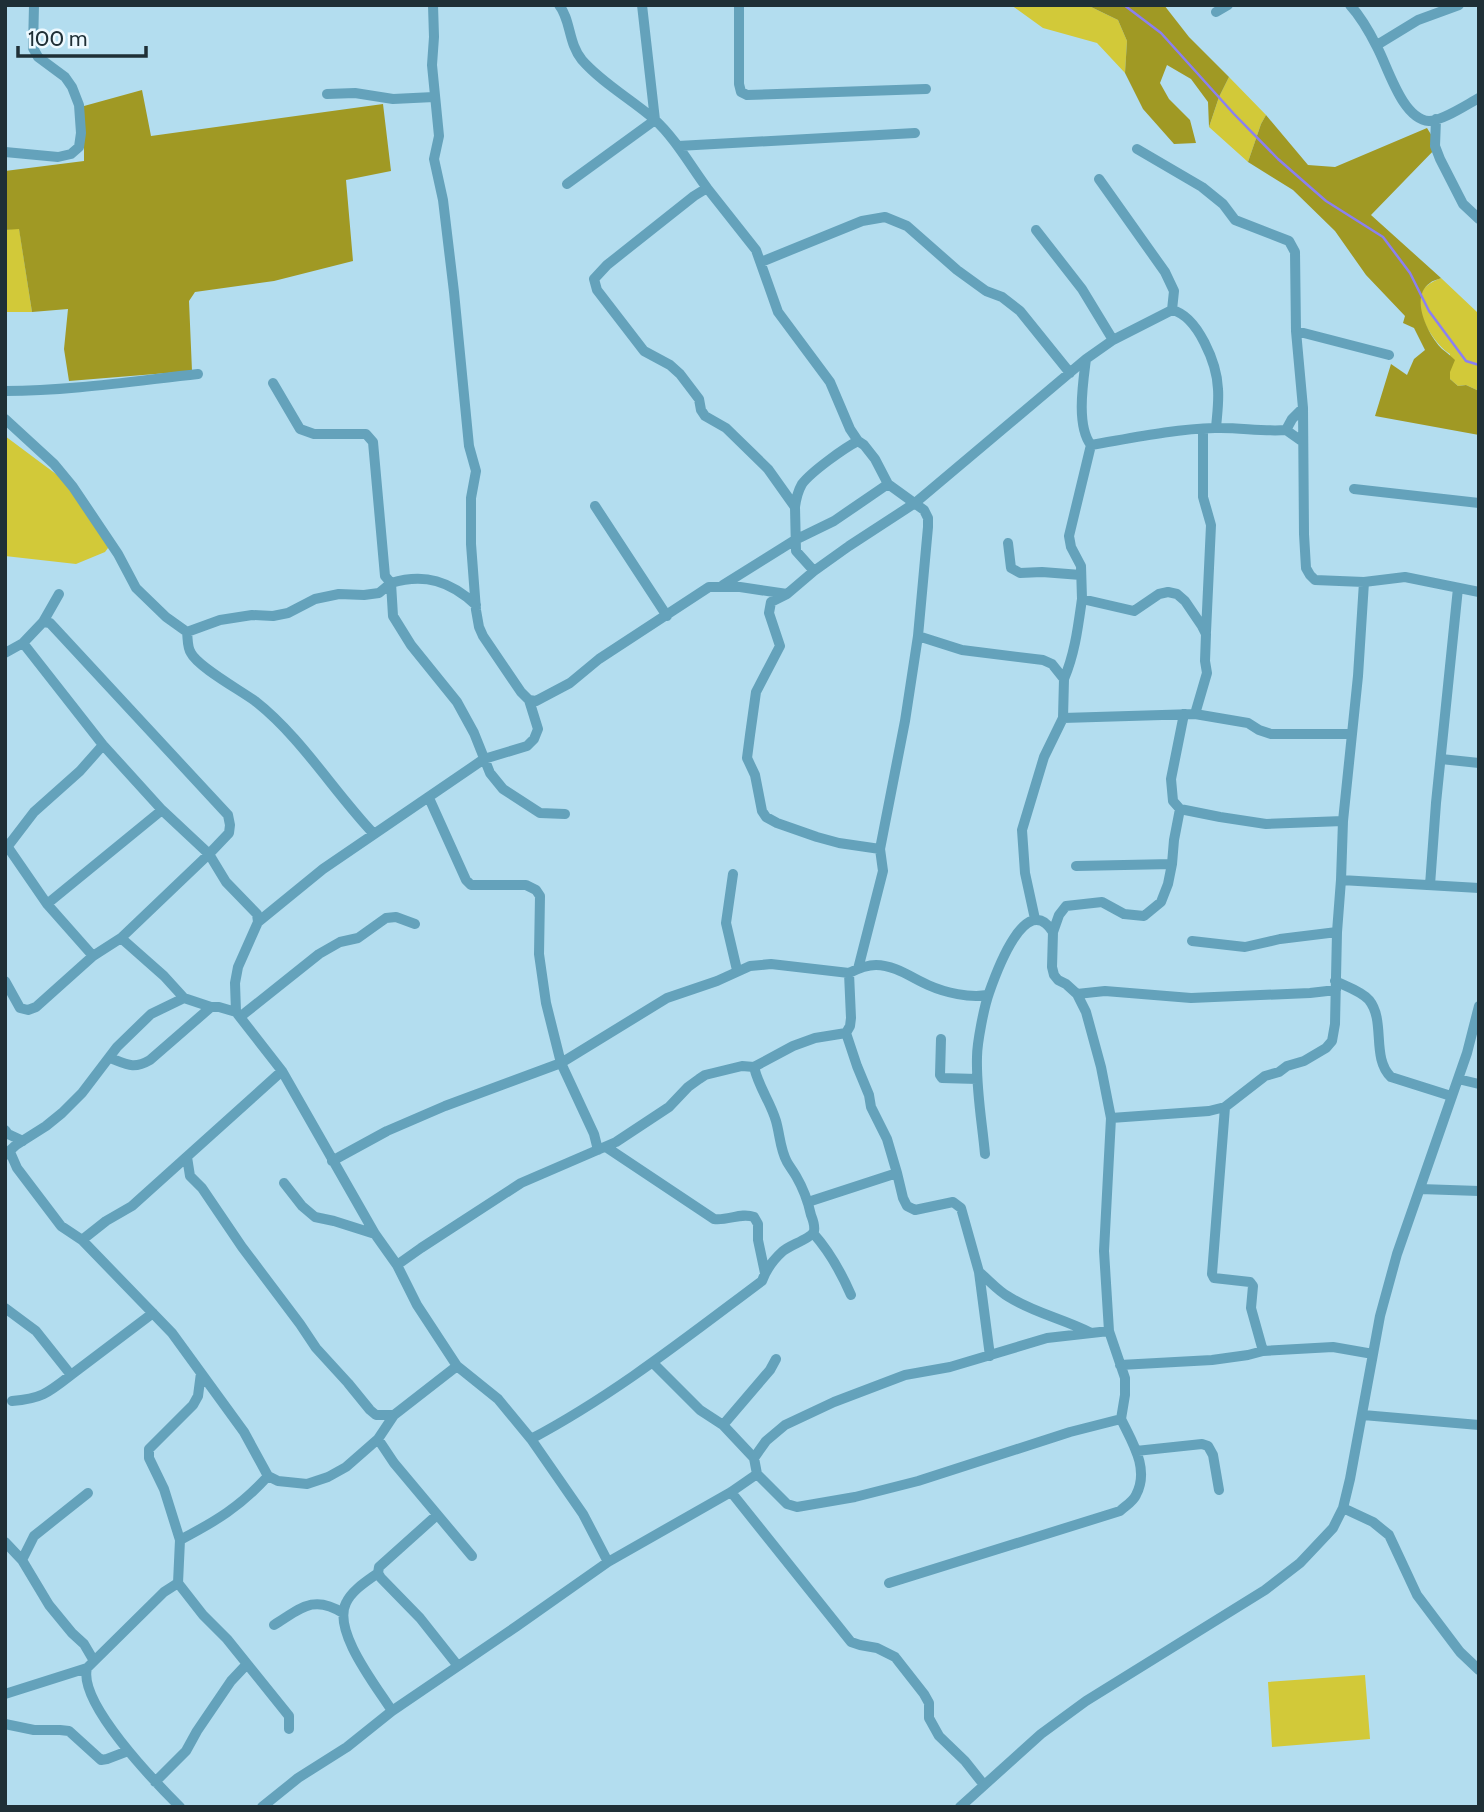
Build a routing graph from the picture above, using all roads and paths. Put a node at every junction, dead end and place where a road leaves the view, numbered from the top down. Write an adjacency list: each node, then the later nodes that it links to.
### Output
1 (34, 5): 20 (street)
2 (433, 5): 13 (street)
3 (559, 5): 16 (street)
4 (739, 5): 11 (street)
5 (1228, 5): 9 (street)
6 (1350, 5): 10 (street)
7 (1459, 5): 10 (street)
8 (644, 6): 16 (street)
9 (1216, 12)
10 (1377, 45): 15 (street)
11 (926, 89)
12 (327, 93): 13 (street)
13 (434, 97): 62 (street)
14 (1479, 98): 15 (street)
15 (1436, 119): 24 (street)
16 (655, 120): 18 (street); 22 (street)
17 (915, 133): 18 (street)
18 (677, 146): 23 (street)
19 (1137, 149): 28 (street)
20 (5, 152)
21 (1099, 179): 27 (street)
22 (567, 184)
23 (707, 188): 26 (street); 49 (street)
24 (1479, 219)
25 (1037, 229): 29 (street)
26 (761, 262): 32 (street); 41 (street)
27 (1172, 310): 29 (street); 38 (street)
28 (1296, 331): 30 (street); 36 (street)
29 (1113, 340): 31 (street)
30 (1389, 355)
31 (1086, 359): 32 (street); 43 (street)
32 (1070, 373): 46 (street)
33 (198, 374): 35 (street)
34 (273, 383): 55 (street)
35 (5, 391)
36 (1303, 408): 40 (street); 42 (street)
37 (5, 419): 65 (street)
38 (1216, 428): 39 (street); 40 (street)
39 (1203, 429): 43 (street); 66 (street)
40 (1286, 430): 42 (street)
41 (858, 441): 44 (street); 49 (street)
42 (1303, 442): 54 (street)
43 (1091, 445): 53 (street)
44 (888, 484): 46 (street); 50 (street)
45 (1354, 489): 47 (street)
46 (915, 503): 52 (street); 67 (street)
47 (1479, 503)
48 (596, 506): 63 (street)
49 (794, 506): 50 (street)
50 (795, 540): 52 (street); 56 (street)
51 (1008, 543): 53 (street)
52 (814, 571): 60 (street)
53 (1080, 575): 61 (street)
54 (1364, 582): 57 (street); 74 (street)
55 (391, 583): 62 (street); 65 (street); 76 (street)
56 (720, 587): 60 (street); 63 (street)
57 (1458, 588): 58 (street); 77 (street)
58 (1479, 592)
59 (59, 594): 64 (street)
60 (787, 594): 86 (street)
61 (1082, 599): 66 (street); 70 (street)
62 (475, 605): 71 (street)
63 (667, 616): 71 (street)
64 (43, 622): 68 (street); 87 (street)
65 (187, 632): 84 (street)
66 (1206, 634): 72 (street)
67 (918, 636): 70 (street); 86 (street)
68 (23, 643): 69 (street); 75 (street)
69 (5, 653)
70 (1064, 679): 73 (street)
71 (529, 700): 76 (street)
72 (1189, 714): 73 (street); 74 (street); 80 (street)
73 (1063, 718): 95 (street)
74 (1352, 734): 83 (street)
75 (103, 745): 81 (street); 85 (street)
76 (484, 759): 79 (street); 82 (street)
77 (1441, 759): 78 (street); 92 (street)
78 (1479, 763)
79 (429, 798): 84 (street); 116 (street)
80 (1180, 809): 83 (street); 88 (street)
81 (162, 810): 87 (street); 94 (street)
82 (565, 814)
83 (1343, 821): 91 (street)
84 (374, 834): 96 (street)
85 (7, 845): 94 (street)
86 (880, 849): 104 (street)
87 (209, 854): 96 (street); 100 (street)
88 (1172, 864): 89 (street); 98 (street)
89 (1076, 866)
90 (733, 874): 103 (street)
91 (1341, 880): 92 (street); 99 (street)
92 (1430, 885): 93 (street)
93 (1479, 888)
94 (47, 904): 102 (street)
95 (1035, 919): 98 (street); 108 (street)
96 (258, 922): 112 (street)
97 (415, 923): 112 (street)
98 (1052, 932): 107 (street)
99 (1337, 932): 101 (street); 106 (street)
100 (121, 938): 102 (street); 109 (street)
101 (1192, 941)
102 (93, 956): 105 (street)
103 (737, 970): 104 (street); 116 (street)
104 (854, 971): 108 (street); 113 (street)
105 (5, 981)
106 (1336, 985): 107 (street); 122 (street); 123 (street)
107 (1077, 993): 124 (street)
108 (988, 995): 119 (street)
109 (184, 998): 111 (street); 115 (street)
110 (1479, 1006): 120 (street)
111 (211, 1007): 112 (street); 115 (street)
112 (238, 1014): 118 (street)
113 (846, 1032): 117 (street); 133 (street)
114 (941, 1039): 119 (street)
115 (110, 1058): 126 (street)
116 (561, 1063): 127 (street); 131 (street)
117 (754, 1067): 127 (street); 138 (street)
118 (282, 1071): 130 (street); 131 (street)
119 (977, 1079): 129 (street)
120 (1458, 1079): 121 (street); 122 (street)
121 (1479, 1084)
122 (1451, 1096): 136 (street)
123 (1225, 1107): 124 (street); 150 (street)
124 (1111, 1118): 148 (street)
125 (5, 1130): 126 (street)
126 (23, 1141): 128 (street)
127 (602, 1148): 142 (street); 144 (street)
128 (8, 1153): 141 (street)
129 (985, 1154)
130 (187, 1157): 132 (street); 134 (street)
131 (332, 1161): 140 (street)
132 (170, 1173): 134 (street); 141 (street)
133 (897, 1173): 138 (street); 143 (street)
134 (190, 1176): 160 (street)
135 (284, 1183): 140 (street)
136 (1420, 1189): 137 (street); 151 (street)
137 (1479, 1191)
138 (808, 1202): 139 (street)
139 (813, 1233): 144 (street); 145 (street)
140 (375, 1234): 142 (street)
141 (82, 1240): 147 (street)
142 (397, 1265): 156 (street)
143 (979, 1272): 149 (street); 152 (street)
144 (765, 1273): 154 (street)
145 (851, 1295)
146 (5, 1308): 158 (street)
147 (153, 1314): 157 (street); 158 (street)
148 (1109, 1331): 149 (street); 155 (street)
149 (1091, 1333): 152 (street)
150 (1264, 1351): 151 (street); 155 (street)
151 (1373, 1354): 161 (street)
152 (990, 1356): 168 (street)
153 (776, 1359): 163 (street)
154 (653, 1363): 163 (street); 166 (street)
155 (1120, 1365): 162 (street)
156 (457, 1366): 160 (street); 166 (street)
157 (201, 1373): 170 (street); 176 (street)
158 (71, 1375): 159 (street)
159 (12, 1401)
160 (394, 1415): 165 (street)
161 (1363, 1415): 164 (street); 174 (street)
162 (1121, 1419): 167 (street); 169 (street)
163 (723, 1425): 168 (street)
164 (1479, 1425)
165 (378, 1439): 170 (street); 175 (street)
166 (531, 1439): 180 (street)
167 (1136, 1451): 171 (street); 183 (street)
168 (754, 1458): 169 (street)
169 (757, 1474): 172 (street)
170 (268, 1476): 176 (street)
171 (1219, 1490)
172 (731, 1492): 180 (street); 196 (street)
173 (88, 1493): 179 (street)
174 (1343, 1508): 189 (street); 196 (street)
175 (437, 1515): 178 (street); 181 (street)
176 (180, 1540): 182 (street)
177 (5, 1542): 179 (street)
178 (472, 1556)
179 (22, 1560): 186 (street)
180 (608, 1562): 188 (street)
181 (378, 1573): 184 (street); 188 (street)
182 (178, 1583): 186 (street); 187 (street)
183 (889, 1583)
184 (343, 1613): 185 (street); 191 (street)
185 (274, 1625)
186 (91, 1664): 190 (street); 194 (street)
187 (247, 1664): 193 (street); 195 (street)
188 (458, 1666): 191 (street)
189 (1479, 1670)
190 (5, 1694)
191 (392, 1711): 198 (street)
192 (5, 1724): 194 (street)
193 (289, 1729)
194 (128, 1751): 195 (street)
195 (155, 1782): 197 (street)
196 (984, 1785): 199 (street)
197 (180, 1807)
198 (262, 1807)
199 (960, 1807)

